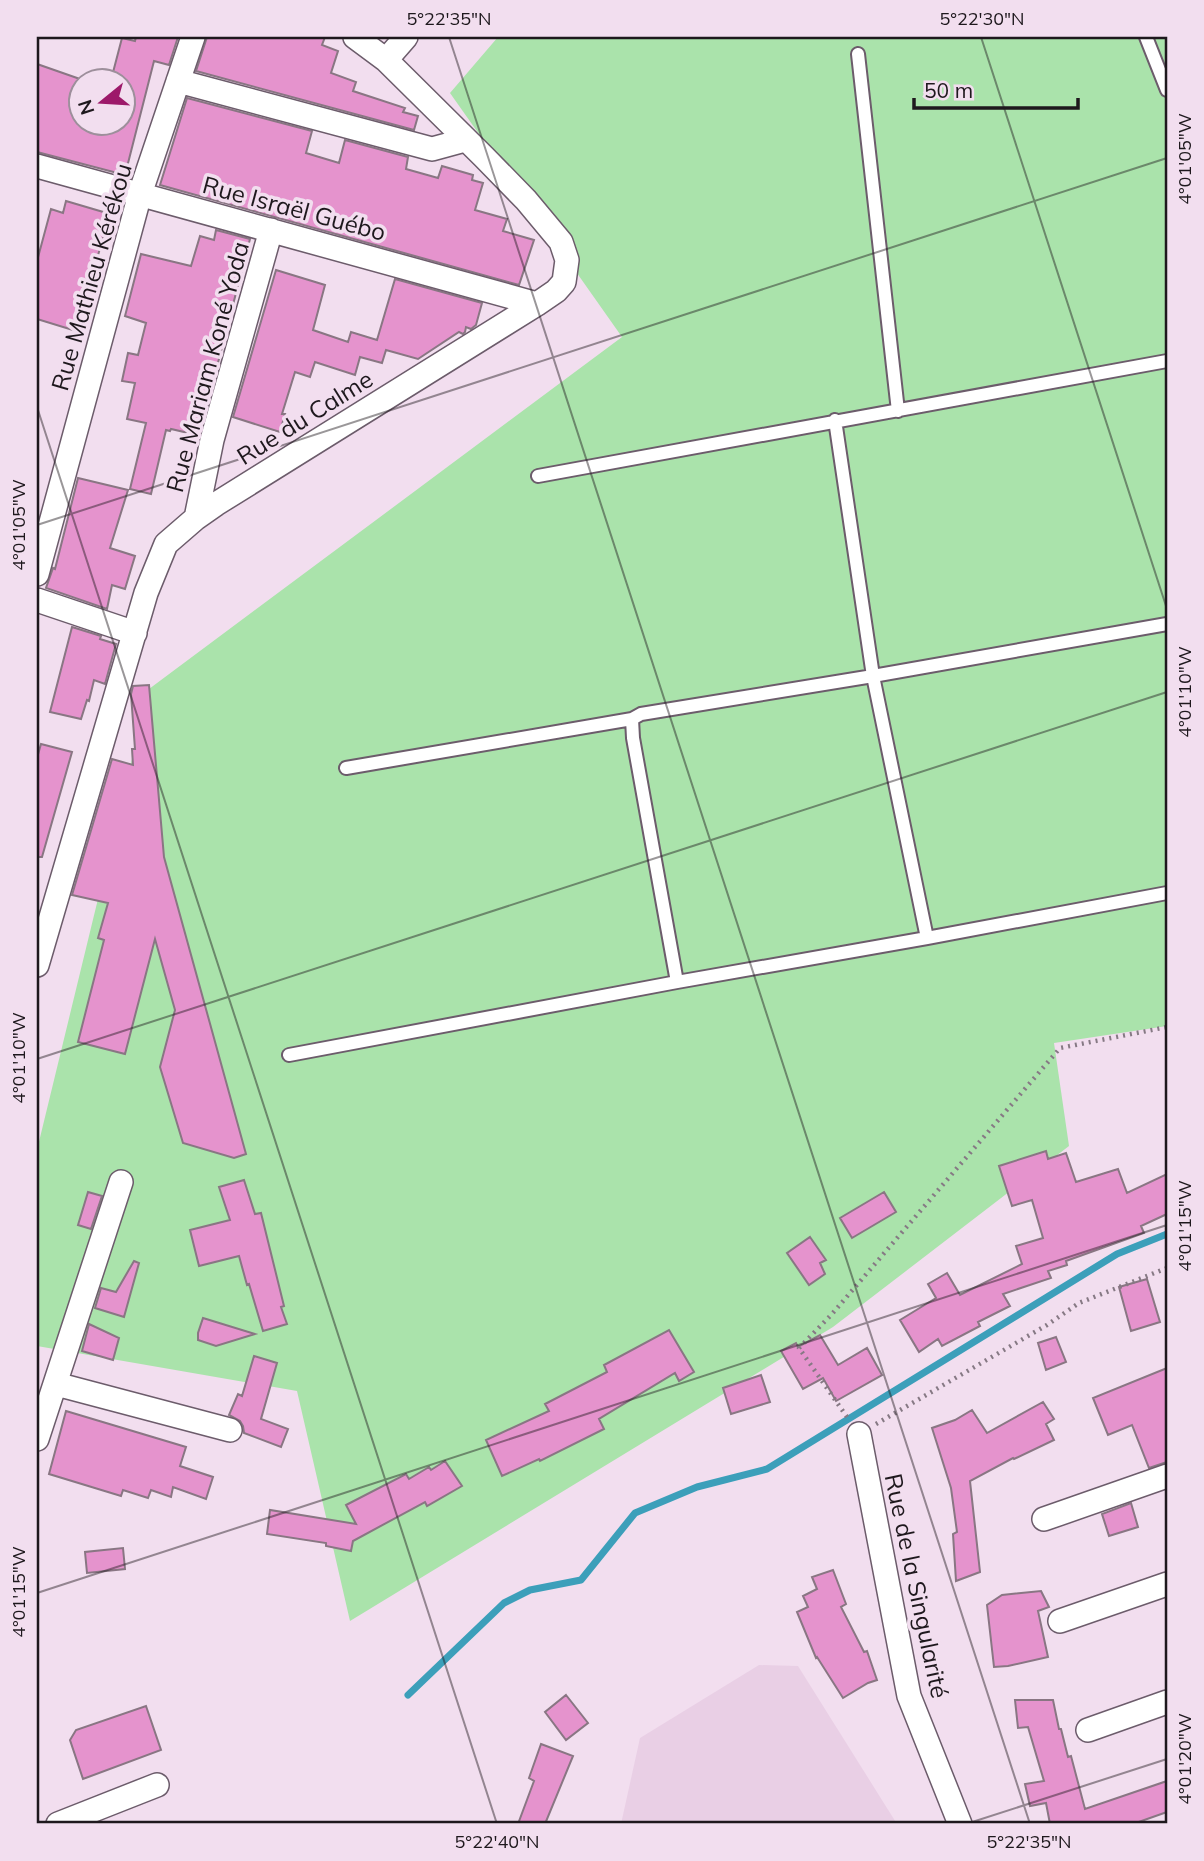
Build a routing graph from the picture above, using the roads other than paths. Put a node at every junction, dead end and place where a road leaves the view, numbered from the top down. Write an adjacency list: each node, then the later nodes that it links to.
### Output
1 (193, 37): 7 (street, Rue Mathieu Kérékou)
2 (355, 37): 6 (street, Rue du Calme)
3 (406, 37): 6 (street)
4 (1146, 37): 8 (lane)
5 (858, 54): 15 (lane)
6 (386, 60): 9 (street, Rue du Calme)
7 (178, 81): 9 (street); 11 (street, Rue Mathieu Kérékou)
8 (1167, 90)
9 (466, 140): 13 (street, Rue du Calme)
10 (37, 166): 11 (street, Rue Israël Guébo)
11 (140, 194): 12 (street, Rue Israël Guébo); 19 (street, Rue Mathieu Kérékou)
12 (271, 230): 13 (street, Rue Israël Guébo); 18 (street, Rue Mariam Koné Yoda)
13 (537, 304): 18 (street, Rue du Calme)
14 (1167, 360): 15 (lane)
15 (898, 411): 16 (lane)
16 (835, 420): 17 (lane); 23 (lane)
17 (538, 476)
18 (196, 518): 22 (street, Rue du Calme)
19 (37, 575)
20 (37, 600): 22 (street)
21 (1167, 624): 23 (lane)
22 (135, 633): 28 (street, Rue du Calme)
23 (873, 676): 24 (lane); 27 (lane)
24 (632, 719): 25 (lane); 29 (lane)
25 (346, 768)
26 (1167, 893): 27 (lane)
27 (927, 938): 29 (lane)
28 (37, 965)
29 (677, 982): 30 (lane)
30 (289, 1055)
31 (121, 1182): 32 (street)
32 (55, 1384): 33 (street); 35 (street)
33 (230, 1430)
34 (859, 1434): 44 (street, Rue de la Singularité)
35 (37, 1439)
36 (1167, 1476): 37 (street)
37 (1044, 1519)
38 (1167, 1584): 39 (street)
39 (1060, 1621)
40 (1167, 1702): 41 (street)
41 (1088, 1730)
42 (157, 1785): 43 (street)
43 (58, 1824)
44 (960, 1824)

